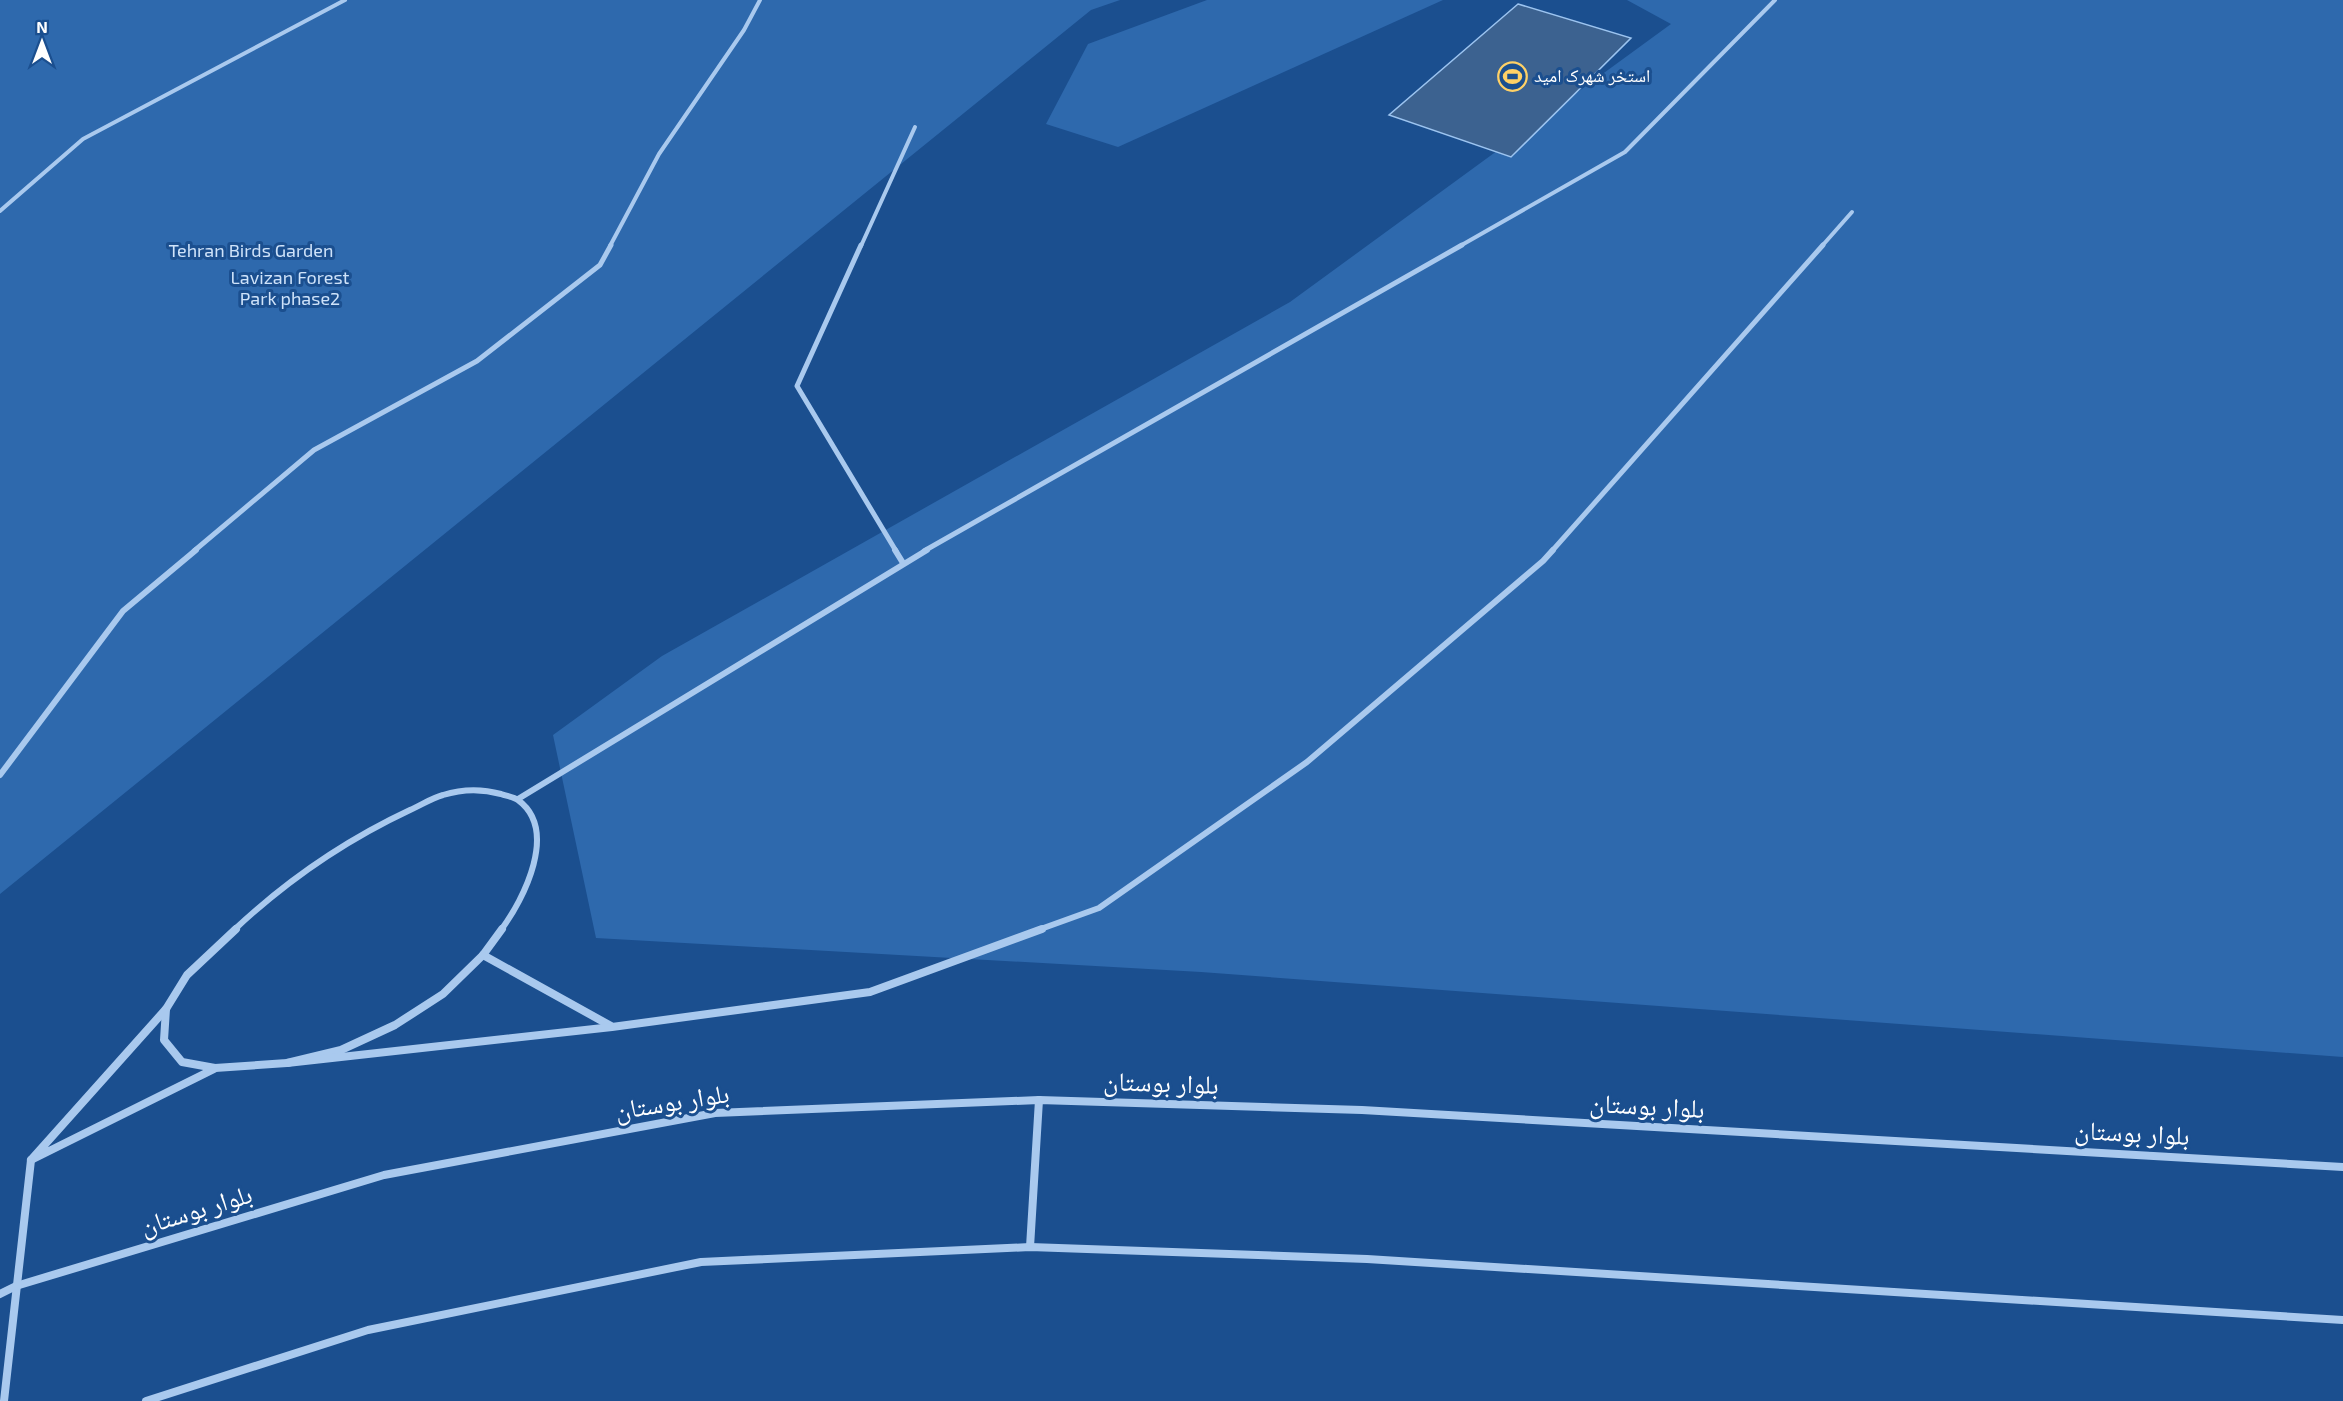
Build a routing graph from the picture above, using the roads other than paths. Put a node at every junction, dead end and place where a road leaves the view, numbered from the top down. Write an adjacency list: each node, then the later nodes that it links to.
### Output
1 (345, 0): 5 (street)
2 (760, 0): 8 (street)
3 (1775, 0): 7 (street)
4 (915, 127): 7 (street)
5 (0, 212)
6 (1852, 212): 12 (street)
7 (903, 563): 9 (street)
8 (0, 775)
9 (518, 799): 10 (street); 11 (street)
10 (483, 955): 12 (street); 13 (street)
11 (166, 1009): 14 (street); 16 (street)
12 (612, 1027): 13 (street)
13 (287, 1063): 14 (street)
14 (215, 1068): 16 (street)
15 (1039, 1100): 17 (street, بلوار بوستان); 18 (street); 19 (street, بلوار بوستان)
16 (31, 1160): 19 (street)
17 (2343, 1167)
18 (1030, 1247): 21 (street); 23 (street)
19 (16, 1286): 20 (street, بلوار بوستان); 22 (street)
20 (0, 1294)
21 (2343, 1320)
22 (4, 1401)
23 (146, 1401)

